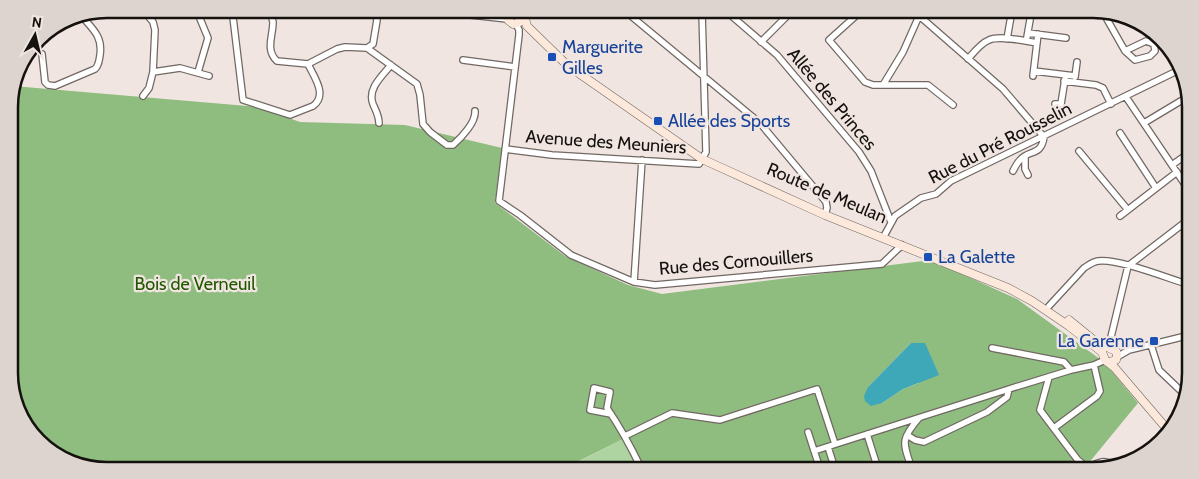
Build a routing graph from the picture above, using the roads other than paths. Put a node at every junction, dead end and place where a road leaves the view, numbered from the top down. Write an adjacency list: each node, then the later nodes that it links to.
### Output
1 (150, 18): 41 (street)
2 (200, 18): 42 (street)
3 (233, 18): 38 (street)
4 (272, 18): 38 (street)
5 (376, 18): 32 (street)
6 (508, 18): 22 (main road, Route de Meulan)
7 (523, 18): 22 (main road)
8 (526, 18): 23 (main road)
9 (633, 18): 45 (street)
10 (702, 18): 45 (street)
11 (734, 18): 29 (street, Allée des Princes)
12 (785, 18): 29 (street)
13 (853, 18): 48 (street)
14 (917, 18): 48 (street)
15 (923, 18): 34 (street)
16 (970, 18): 21 (street)
17 (1011, 18): 28 (street)
18 (1030, 18): 24 (street)
19 (1107, 19): 33 (street)
20 (85, 20): 35 (street)
21 (969, 21)
22 (517, 24): 23 (main road, Route de Meulan); 26 (street)
23 (531, 30): 26 (street); 62 (main road, Route de Meulan)
24 (1028, 33): 25 (street); 30 (street)
25 (1038, 34): 27 (street); 31 (street)
26 (519, 35): 40 (street)
27 (1066, 38)
28 (1007, 39): 30 (street); 34 (street)
29 (761, 42): 75 (street, Allée des Princes)
30 (1027, 42): 31 (street)
31 (1037, 43): 46 (street)
32 (367, 48): 38 (street); 39 (street)
33 (1125, 51): 33 (street)
34 (968, 59): 59 (street)
35 (42, 60)
36 (463, 60): 40 (street)
37 (1077, 62): 47 (street)
38 (308, 64)
39 (391, 65): 55 (street); 57 (street)
40 (515, 67): 60 (street)
41 (153, 72): 42 (street); 49 (street)
42 (198, 72): 44 (street)
43 (1175, 72): 50 (street, Rue du Pré Rousselin)
44 (209, 76)
45 (704, 77): 62 (street); 73 (street)
46 (1065, 78): 47 (street); 52 (street)
47 (1074, 79): 53 (street)
48 (883, 85): 54 (street)
49 (143, 96)
50 (1126, 97): 53 (street, Rue du Pré Rousselin); 56 (street)
51 (1182, 100): 56 (street)
52 (1055, 104)
53 (1111, 104): 59 (street, Rue du Pré Rousselin)
54 (953, 105)
55 (476, 111)
56 (1144, 123): 66 (street)
57 (380, 124)
58 (1120, 132): 71 (street)
59 (1044, 136): 63 (street); 75 (street, Rue du Pré Rousselin)
60 (505, 149): 65 (street, Avenue des Meuniers); 80 (street, Rue des Cornouillers)
61 (1079, 151): 72 (street)
62 (703, 157): 65 (street, Avenue des Meuniers); 73 (main road, Route de Meulan)
63 (1025, 157): 67 (street); 69 (street)
64 (1182, 158): 66 (street)
65 (642, 160): 80 (street)
66 (1172, 165): 68 (street)
67 (1014, 171)
68 (1177, 172): 70 (street); 71 (street)
69 (1028, 175)
70 (1182, 180)
71 (1156, 188): 72 (street)
72 (1128, 210): 74 (street)
73 (826, 214): 77 (main road, Route de Meulan)
74 (1120, 216)
75 (891, 222): 77 (street)
76 (1182, 225): 79 (street)
77 (884, 236): 78 (main road, Route de Meulan); 82 (main road, Route de Meulan)
78 (902, 245): 80 (street, Rue des Cornouillers); 89 (main road, Route de Meulan)
79 (1128, 266): 81 (street); 82 (street); 85 (street)
80 (634, 282)
81 (1182, 282)
82 (1049, 306): 85 (main road, Route de Meulan)
83 (1182, 337): 84 (street)
84 (1151, 345): 87 (street); 94 (street)
85 (1110, 346): 87 (street); 88 (main road); 89 (main road)
86 (992, 348): 91 (street)
87 (1129, 350): 88 (street)
88 (1117, 357): 89 (main road); 98 (main road)
89 (1105, 359): 90 (street); 97 (main road, Route de Meulan)
90 (1094, 365): 91 (street); 99 (street)
91 (1071, 370): 92 (street)
92 (1049, 377): 93 (street); 99 (street)
93 (1009, 389): 96 (street); 102 (street)
94 (1180, 390)
95 (611, 414): 95 (street); 103 (street)
96 (920, 417): 101 (street); 102 (street)
97 (1164, 425)
98 (1164, 425)
99 (1054, 428): 112 (street)
100 (808, 432): 106 (street)
101 (867, 434): 104 (street); 110 (street)
102 (907, 434): 111 (street)
103 (625, 436): 104 (street); 107 (street)
104 (835, 444): 105 (street)
105 (828, 447): 106 (street); 109 (street)
106 (814, 451): 108 (street)
107 (638, 461)
108 (817, 461)
109 (833, 461)
110 (876, 461)
111 (909, 461)
112 (1080, 461)

